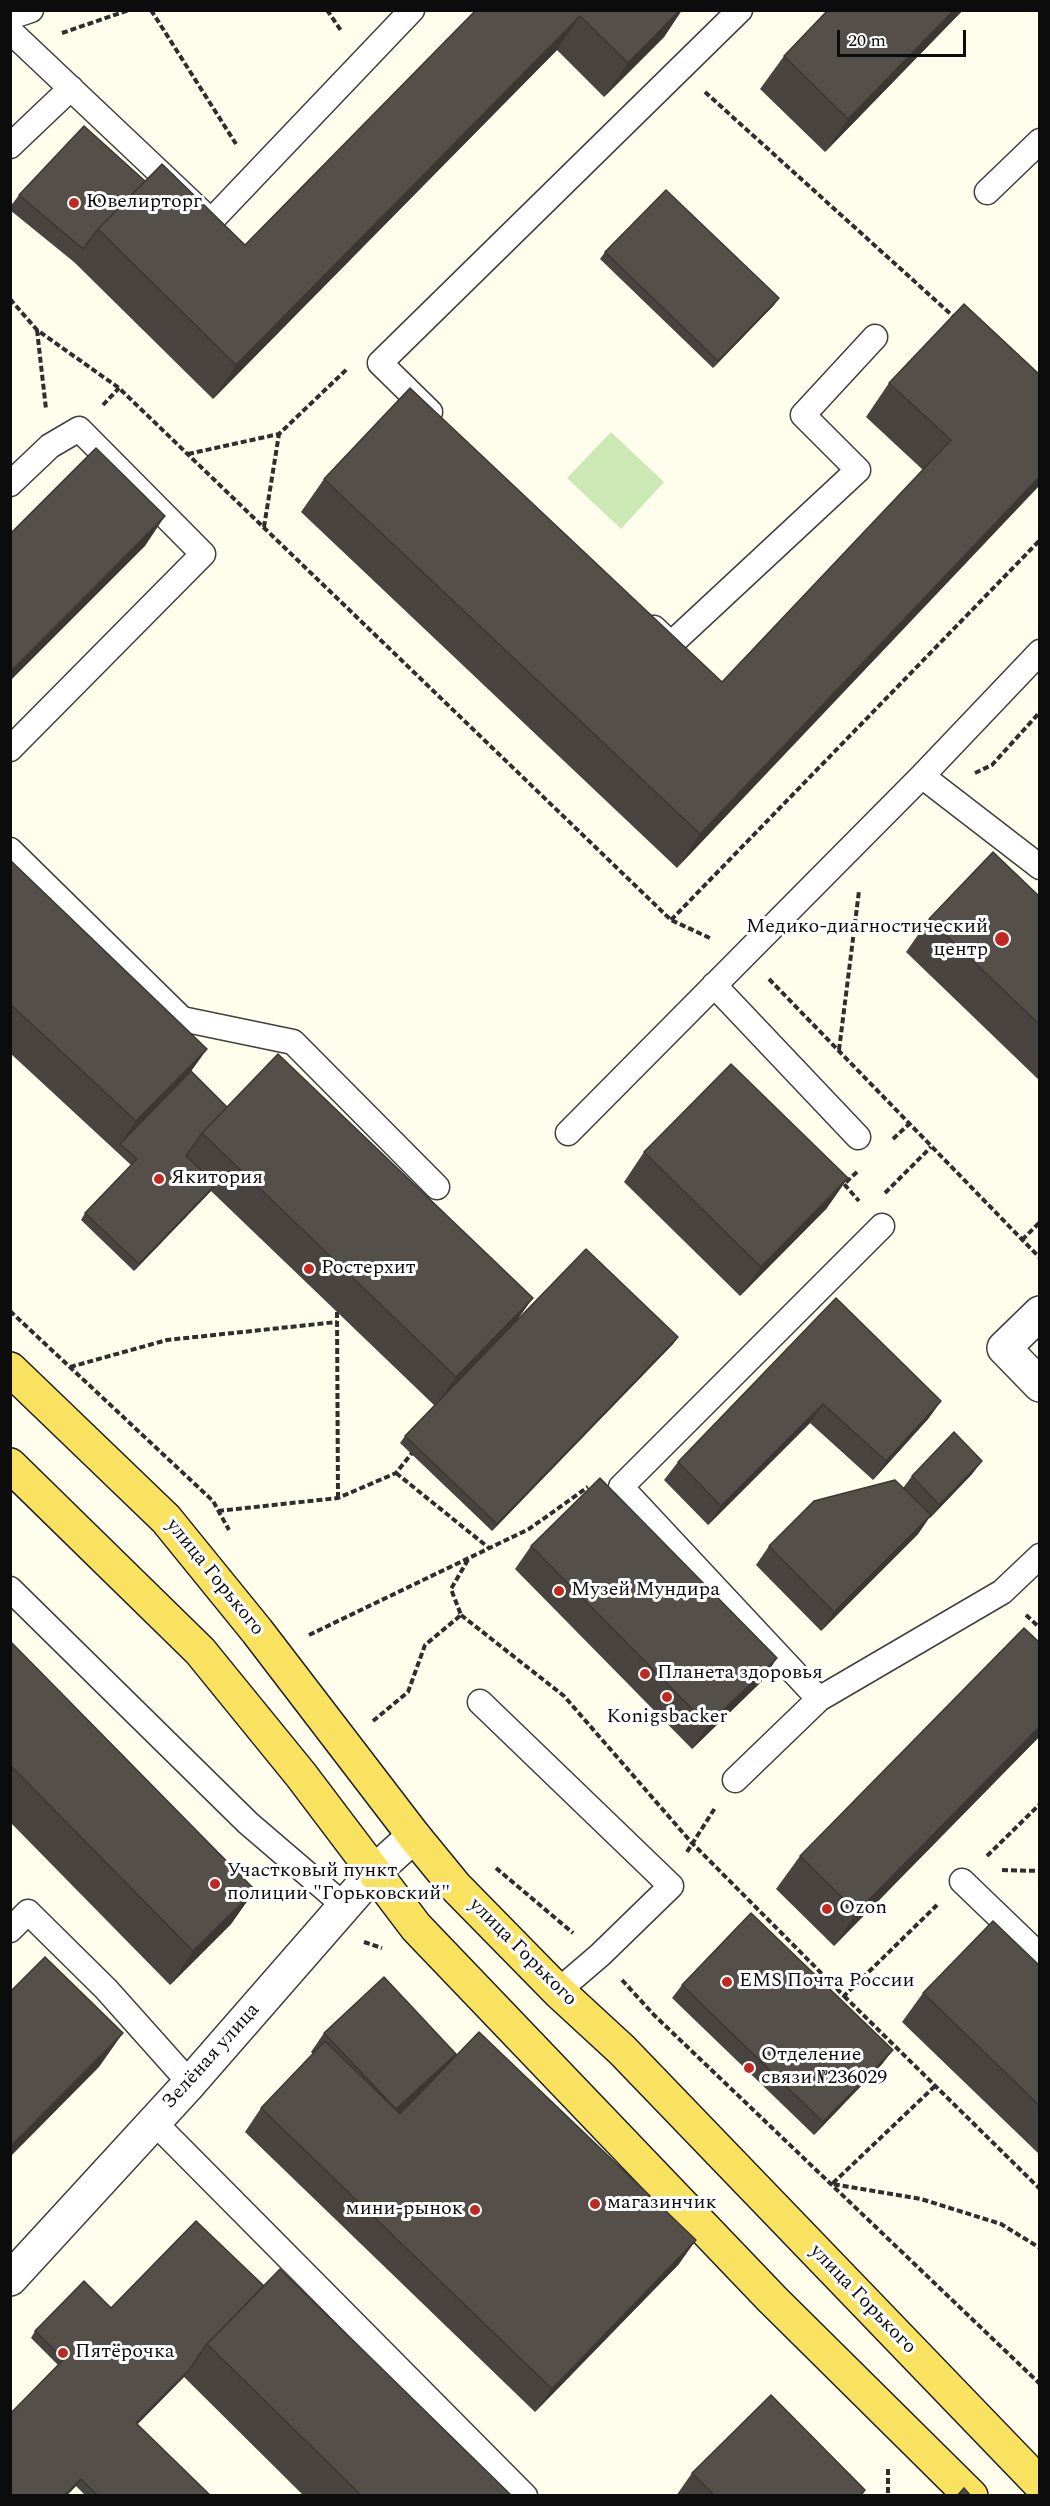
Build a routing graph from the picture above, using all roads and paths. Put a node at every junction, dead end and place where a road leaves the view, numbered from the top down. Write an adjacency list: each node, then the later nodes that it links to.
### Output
1 (31, 10): 6 (lane)
2 (129, 10): 8 (path)
3 (151, 10): 13 (path)
4 (412, 10): 13 (lane)
5 (740, 10): 9 (lane)
6 (10, 17)
7 (10, 31): 10 (lane)
8 (57, 35)
9 (680, 69): 16 (path); 19 (lane)
10 (71, 88): 12 (lane); 13 (lane)
11 (1040, 141): 14 (lane)
12 (10, 146)
13 (255, 174)
14 (987, 192)
15 (10, 299): 17 (path)
16 (960, 323)
17 (37, 330): 20 (path); 21 (path)
18 (876, 337): 25 (lane)
19 (448, 429)
20 (50, 446): 22 (lane); 27 (lane)
21 (187, 454): 23 (path); 23 (path)
22 (10, 484)
23 (264, 527): 32 (path)
24 (1040, 540): 32 (path)
25 (637, 611)
26 (1040, 652): 28 (lane)
27 (10, 749)
28 (922, 776): 30 (lane); 33 (lane)
29 (10, 850): 42 (lane)
30 (1040, 867)
31 (859, 889): 35 (path)
32 (671, 920): 33 (path)
33 (745, 955): 34 (lane); 35 (path)
34 (714, 985): 37 (lane); 38 (lane)
35 (838, 1051): 36 (path)
36 (909, 1124): 39 (path); 40 (path)
37 (568, 1132)
38 (858, 1137)
39 (885, 1147)
40 (931, 1147): 43 (path); 45 (path)
41 (860, 1169): 43 (path)
42 (437, 1187)
43 (875, 1218): 65 (lane)
44 (1040, 1222): 45 (path)
45 (1022, 1240): 46 (path)
46 (1040, 1258)
47 (337, 1312): 49 (path)
48 (1040, 1313): 52 (street)
49 (337, 1322): 50 (path); 57 (path)
50 (70, 1367)
51 (10, 1369): 70 (main road, улица Горького)
52 (1040, 1384)
53 (412, 1453): 55 (path)
54 (10, 1465): 73 (main road)
55 (396, 1473): 57 (path); 59 (path)
56 (589, 1485): 59 (path)
57 (338, 1498): 58 (path)
58 (218, 1511)
59 (489, 1548): 61 (path)
60 (1040, 1556): 65 (lane)
61 (470, 1558): 63 (path); 64 (path)
62 (10, 1589): 77 (lane)
63 (461, 1615): 67 (path); 71 (path)
64 (302, 1639)
65 (819, 1699): 68 (lane)
66 (480, 1702): 76 (lane)
67 (366, 1728)
68 (735, 1780): 71 (path)
69 (1040, 1804): 75 (path)
70 (414, 1836): 73 (street, Зелёная улица); 81 (main road, улица Горького)
71 (691, 1842): 76 (path); 82 (path)
72 (493, 1866): 79 (path)
73 (375, 1871): 77 (street, Зелёная улица); 93 (main road)
74 (1040, 1871): 75 (path)
75 (968, 1875): 80 (lane); 82 (path)
76 (671, 1886): 79 (lane)
77 (346, 1907): 83 (street, Зелёная улица)
78 (10, 1930): 83 (lane)
79 (600, 1955): 81 (lane); 86 (path)
80 (1040, 1956)
81 (558, 1991): 91 (main road, улица Горького)
82 (844, 1996): 84 (path)
83 (190, 2083): 85 (street, Зелёная улица)
84 (935, 2086): 86 (path); 87 (path)
85 (154, 2122): 89 (street, Зелёная улица); 92 (lane)
86 (832, 2184): 88 (path); 90 (path)
87 (1040, 2189)
88 (1040, 2248)
89 (10, 2279)
90 (1040, 2384)
91 (1040, 2484)
92 (525, 2496)
93 (970, 2496)

